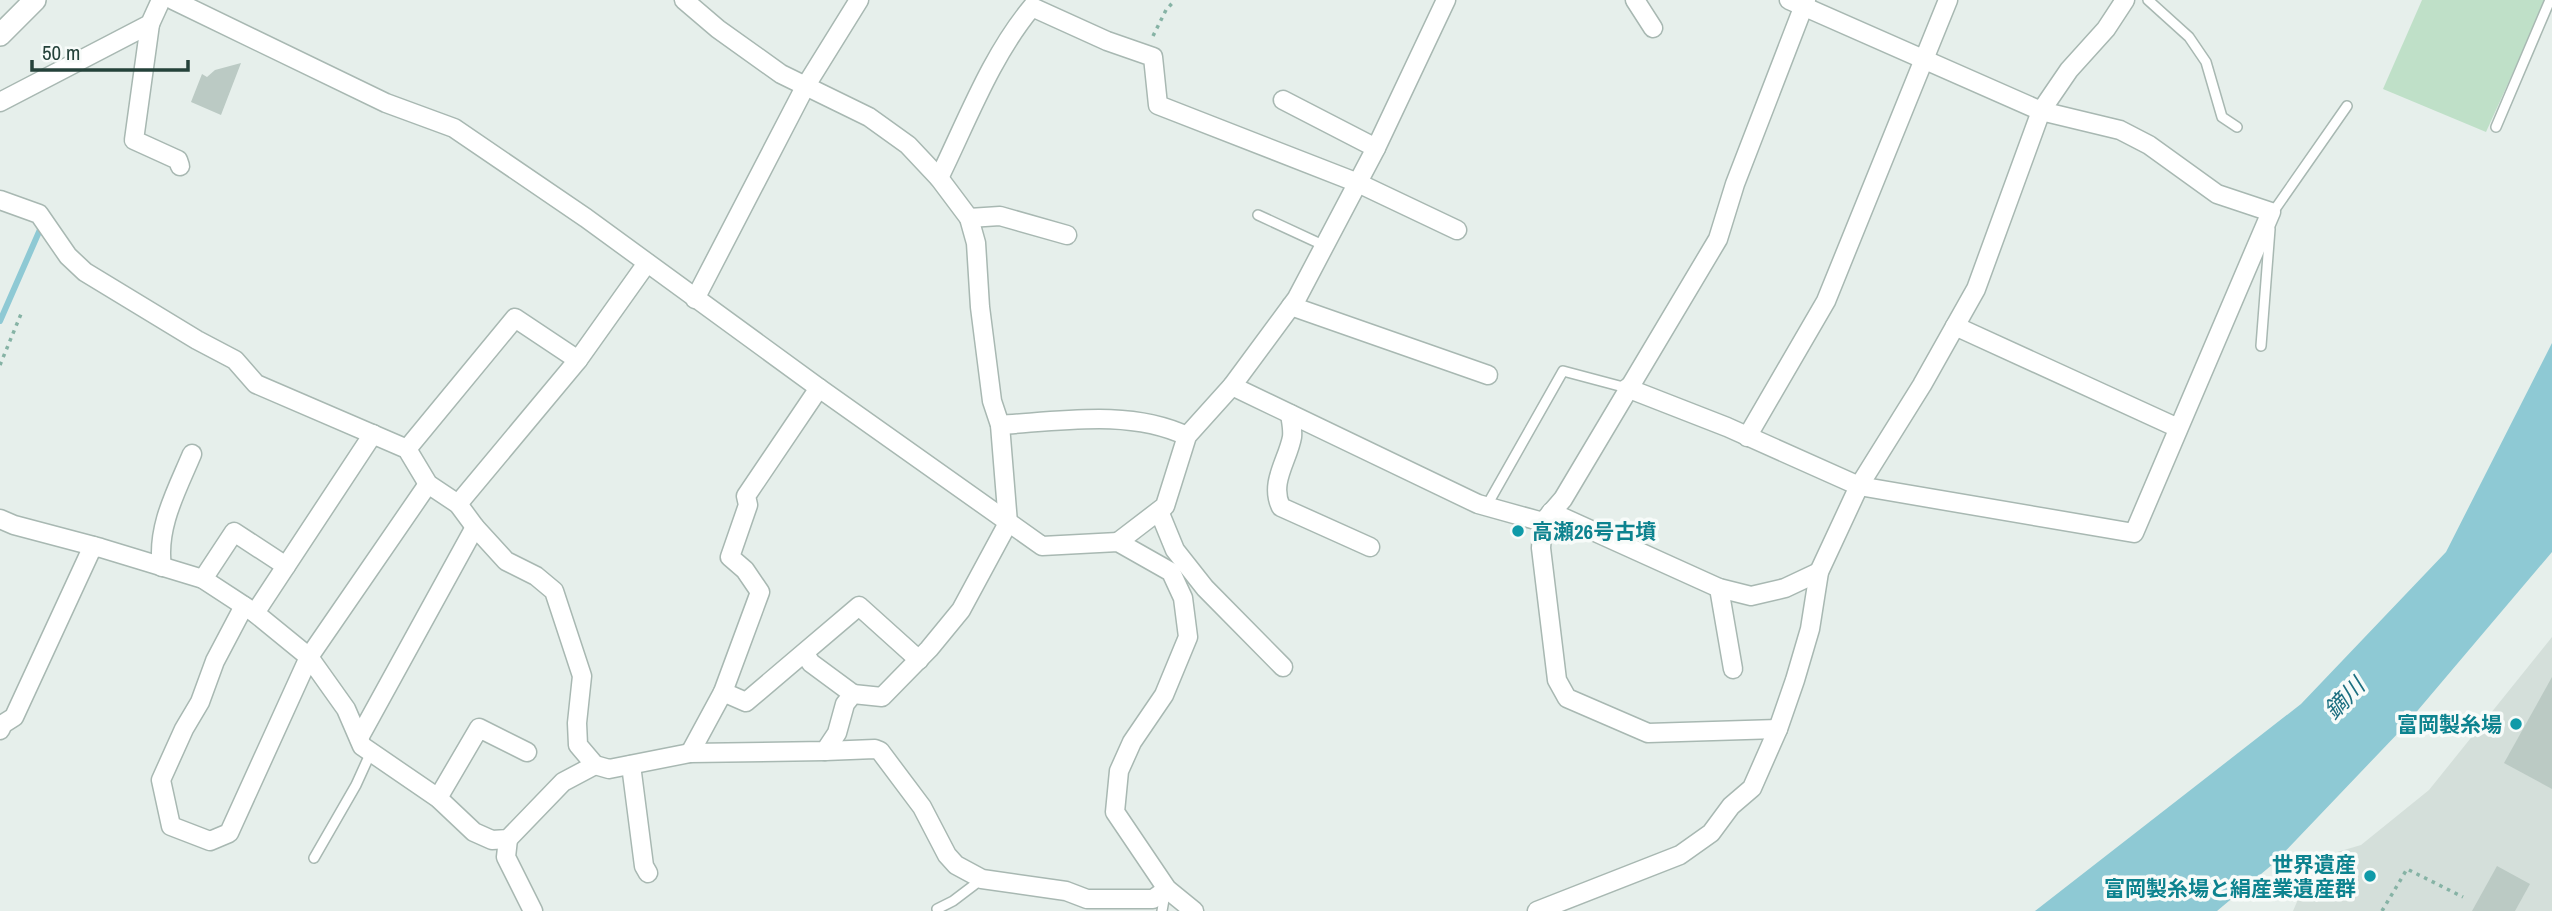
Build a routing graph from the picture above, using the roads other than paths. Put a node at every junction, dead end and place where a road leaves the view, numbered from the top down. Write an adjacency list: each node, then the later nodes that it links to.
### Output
1 (36, 0): 16 (street)
2 (161, 0): 14 (street)
3 (173, 0): 36 (street)
4 (684, 0): 18 (street)
5 (859, 0): 18 (street)
6 (1446, 0): 25 (street)
7 (1635, 0): 15 (street)
8 (1948, 0): 17 (street)
9 (2125, 0): 22 (street)
10 (2148, 0): 23 (lane)
11 (2550, 0): 24 (lane)
12 (1800, 2): 17 (street); 45 (street)
13 (1033, 4): 27 (street); 28 (street)
14 (150, 24): 20 (street); 26 (street)
15 (1653, 28)
16 (0, 35)
17 (1925, 59): 22 (street); 51 (street)
18 (805, 88): 27 (street); 37 (street)
19 (1283, 100): 25 (street)
20 (0, 102)
21 (2347, 106): 30 (lane)
22 (2041, 111): 30 (street); 39 (street)
23 (2237, 127)
24 (2496, 127)
25 (1376, 148): 28 (street)
26 (180, 166)
27 (939, 178): 32 (street)
28 (1358, 183): 33 (street); 35 (street)
29 (0, 200): 49 (street)
30 (2271, 212): 40 (lane); 48 (street)
31 (1258, 215): 35 (lane)
32 (969, 218): 34 (street); 47 (street)
33 (1457, 230)
34 (1067, 235)
35 (1325, 246): 38 (street)
36 (647, 264): 37 (street); 41 (street)
37 (695, 299): 44 (street)
38 (1291, 306): 42 (street); 43 (street)
39 (1955, 326): 48 (street); 55 (street)
40 (2261, 346)
41 (578, 360): 52 (street); 56 (street)
42 (1489, 375)
43 (1232, 386): 46 (street); 50 (street)
44 (819, 388): 61 (street); 77 (street)
45 (1627, 388): 51 (street); 57 (lane); 59 (street)
46 (1290, 414): 57 (street); 65 (street)
47 (1000, 425): 50 (street); 61 (street)
48 (2178, 428): 55 (street)
49 (373, 434): 52 (street); 66 (street)
50 (1187, 436): 58 (street)
51 (1747, 437): 55 (street)
52 (407, 449): 54 (street)
53 (192, 454): 67 (street)
54 (428, 484): 56 (street); 73 (street)
55 (1859, 486): 68 (street)
56 (458, 504): 62 (street)
57 (1486, 507): 59 (street)
58 (1159, 511): 63 (street); 75 (street)
59 (1547, 517): 70 (street); 79 (street)
60 (0, 519): 64 (street)
61 (1008, 523): 63 (street); 74 (street)
62 (475, 527): 81 (street); 86 (street)
63 (1118, 542): 93 (street)
64 (93, 546): 67 (street); 80 (street)
65 (1370, 547)
66 (286, 566): 69 (street); 71 (street)
67 (162, 567): 69 (street)
68 (1819, 572): 70 (street); 79 (street)
69 (203, 579): 71 (street)
70 (1719, 588): 76 (street)
71 (249, 609): 73 (street); 73 (street)
72 (805, 654): 74 (street); 77 (street); 78 (street)
73 (309, 657): 81 (street)
74 (919, 660): 78 (street)
75 (1283, 667)
76 (1733, 669)
77 (723, 692): 85 (street)
78 (853, 694): 82 (street)
79 (1778, 729): 98 (street)
80 (0, 730)
81 (359, 738): 83 (street)
82 (825, 751): 85 (street); 92 (street)
83 (371, 752): 88 (street); 90 (lane)
84 (527, 752): 88 (street)
85 (690, 753): 87 (street)
86 (595, 765): 87 (street); 89 (street)
87 (631, 765): 91 (street)
88 (438, 798): 89 (street)
89 (508, 839): 95 (street)
90 (314, 858)
91 (648, 873)
92 (982, 879): 93 (street); 94 (lane)
93 (1167, 889): 96 (lane); 97 (street)
94 (937, 909)
95 (533, 911)
96 (1162, 911)
97 (1194, 911)
98 (1537, 911)

